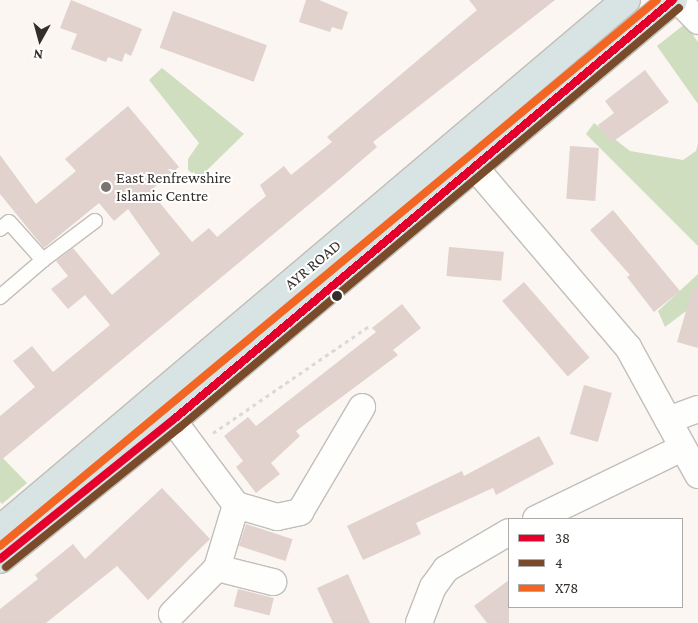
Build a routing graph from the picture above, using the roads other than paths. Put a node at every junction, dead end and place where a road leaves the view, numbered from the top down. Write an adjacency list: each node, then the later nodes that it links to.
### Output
1 (626, 0): 5 (main road, AYR ROAD)
2 (673, 0): 6 (main road, AYR ROAD)
3 (678, 0): 4 (street)
4 (698, 21)
5 (455, 144): 6 (street); 11 (main road, AYR ROAD)
6 (474, 165): 14 (main road, AYR ROAD); 15 (street)
7 (95, 221): 9 (lane)
8 (0, 230): 9 (lane)
9 (43, 260): 10 (lane)
10 (0, 297)
11 (156, 398): 14 (street); 20 (main road, AYR ROAD)
12 (362, 407): 18 (street)
13 (698, 409): 15 (street)
14 (173, 420): 18 (street); 22 (main road, AYR ROAD)
15 (668, 420): 16 (street)
16 (680, 449): 17 (street); 19 (street)
17 (698, 475)
18 (236, 506): 23 (street)
19 (538, 518)
20 (0, 530)
21 (508, 533): 26 (street)
22 (0, 559)
23 (217, 568): 24 (street); 25 (street)
24 (273, 582)
25 (172, 614)
26 (419, 623)

